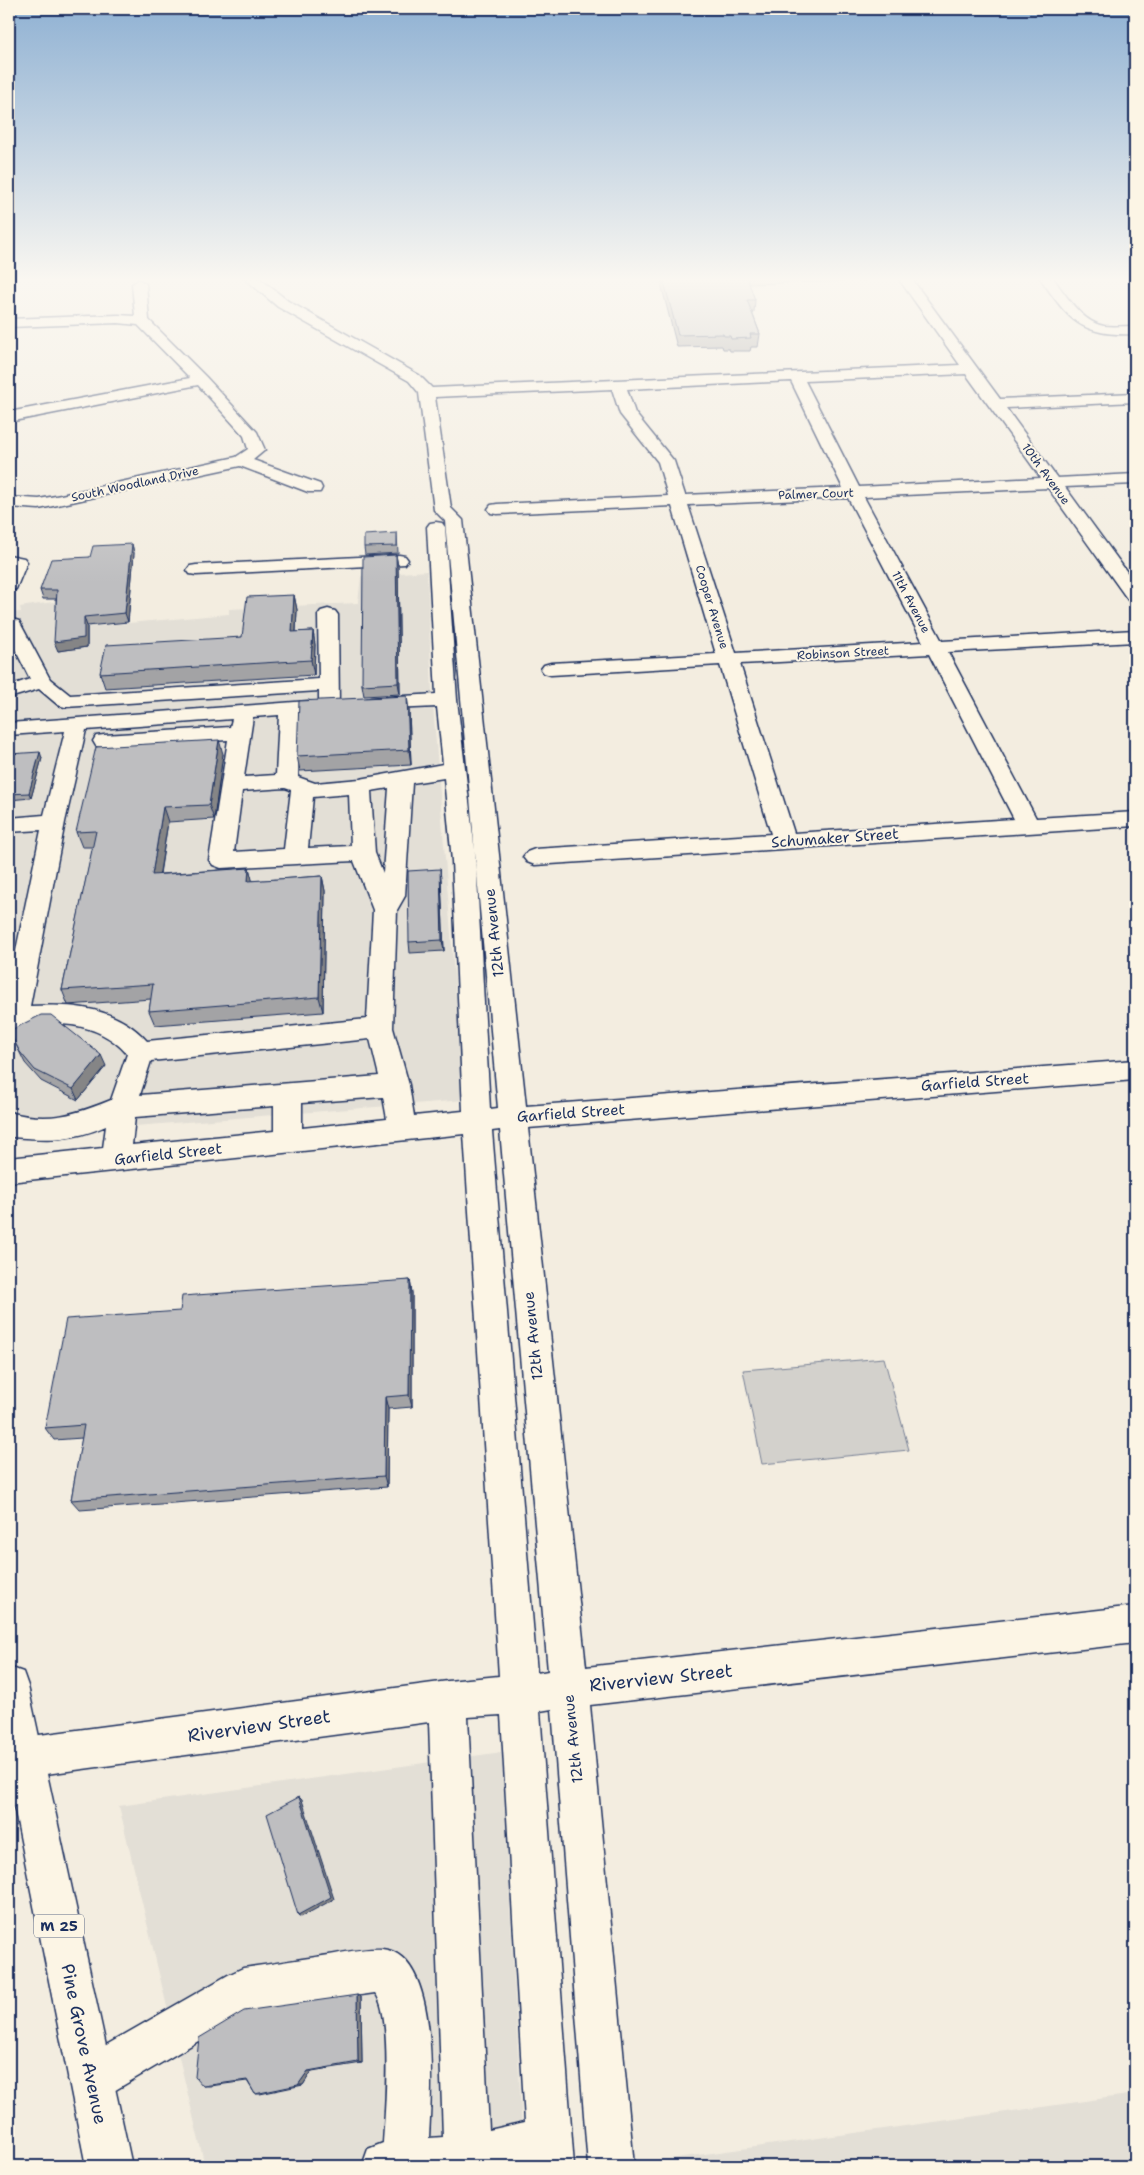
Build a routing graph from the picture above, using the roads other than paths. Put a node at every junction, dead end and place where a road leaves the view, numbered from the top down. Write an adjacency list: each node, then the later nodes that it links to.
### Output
1 (201, 380): 10 (street); 11 (street, South Woodland Drive)
2 (416, 380): 7 (street)
3 (732, 380): 6 (street)
4 (797, 380): 15 (street, 11th Avenue)
5 (977, 380): 9 (street, 10th Avenue)
6 (618, 384): 7 (street); 16 (street, Cooper Avenue)
7 (427, 393): 19 (street, 12th Avenue)
8 (1135, 397): 9 (street)
9 (996, 404): 13 (street, 10th Avenue)
10 (9, 417)
11 (241, 461): 14 (street); 17 (street, South Woodland Drive)
12 (1135, 479): 13 (street, Palmer Court)
13 (1053, 483): 15 (street, Palmer Court); 24 (street, 10th Avenue)
14 (314, 488)
15 (854, 493): 16 (street, Palmer Court); 28 (street, 11th Avenue)
16 (679, 499): 18 (street, Palmer Court); 29 (street, Cooper Avenue)
17 (9, 502)
18 (497, 509)
19 (443, 510): 20 (street, 12th Avenue); 63 (street, 12th Avenue)
20 (421, 557): 22 (street); 34 (street, 12th Avenue)
21 (14, 561): 23 (street)
22 (196, 570)
23 (9, 585)
24 (1135, 596)
25 (328, 615): 32 (street)
26 (9, 624): 31 (street)
27 (1135, 636): 28 (street, Robinson Street)
28 (936, 648): 29 (street, Robinson Street); 49 (street, 11th Avenue)
29 (728, 659): 30 (street, Robinson Street); 50 (street, Cooper Avenue)
30 (551, 669)
31 (42, 682): 33 (street); 35 (street)
32 (330, 684): 35 (street); 36 (street)
33 (9, 692)
34 (447, 700): 36 (street); 41 (street, 12th Avenue)
35 (64, 701): 39 (street)
36 (329, 706): 37 (street)
37 (290, 708): 38 (street); 43 (street)
38 (241, 722): 40 (street); 44 (street)
39 (15, 728): 40 (street)
40 (75, 733): 47 (street)
41 (454, 769): 42 (street); 64 (street, 12th Avenue)
42 (401, 779): 45 (street); 54 (street)
43 (295, 784): 44 (street); 45 (street); 52 (street)
44 (232, 785): 52 (street)
45 (360, 786): 51 (street)
46 (1135, 819): 49 (street, Schumaker Street)
47 (54, 822): 48 (street); 55 (street)
48 (9, 825)
49 (1029, 826): 50 (street, Schumaker Street)
50 (785, 841): 53 (street, Schumaker Street)
51 (363, 853): 52 (street); 54 (street)
52 (295, 856)
53 (535, 857)
54 (384, 910): 57 (street)
55 (19, 943): 56 (street)
56 (12, 1018): 58 (street)
57 (380, 1028): 58 (street); 60 (street)
58 (140, 1052): 62 (street)
59 (1135, 1070): 63 (street, Garfield Street)
60 (395, 1085): 61 (street); 66 (street)
61 (288, 1095): 62 (street); 67 (street)
62 (122, 1107): 65 (street); 68 (street)
63 (512, 1118): 64 (street, Garfield Street); 72 (street, 12th Avenue)
64 (477, 1121): 66 (street, Garfield Street); 73 (street, 12th Avenue)
65 (9, 1123)
66 (402, 1128): 67 (street, Garfield Street)
67 (288, 1141): 68 (street, Garfield Street)
68 (116, 1159): 69 (street, Garfield Street)
69 (9, 1170)
70 (1135, 1624): 72 (street, Riverview Street)
71 (9, 1686): 75 (street, Pine Grove Avenue / M 25)
72 (568, 1688): 73 (street, Riverview Street); 81 (street, 12th Avenue)
73 (517, 1694): 74 (street, Riverview Street); 77 (street, 12th Avenue)
74 (448, 1700): 75 (street, Riverview Street); 78 (street)
75 (17, 1758): 76 (street, Pine Grove Avenue / M 25)
76 (91, 2079): 79 (street); 80 (street, Pine Grove Avenue / M 25)
77 (550, 2153): 78 (street)
78 (467, 2158): 79 (street)
79 (395, 2165)
80 (109, 2166)
81 (611, 2166)

